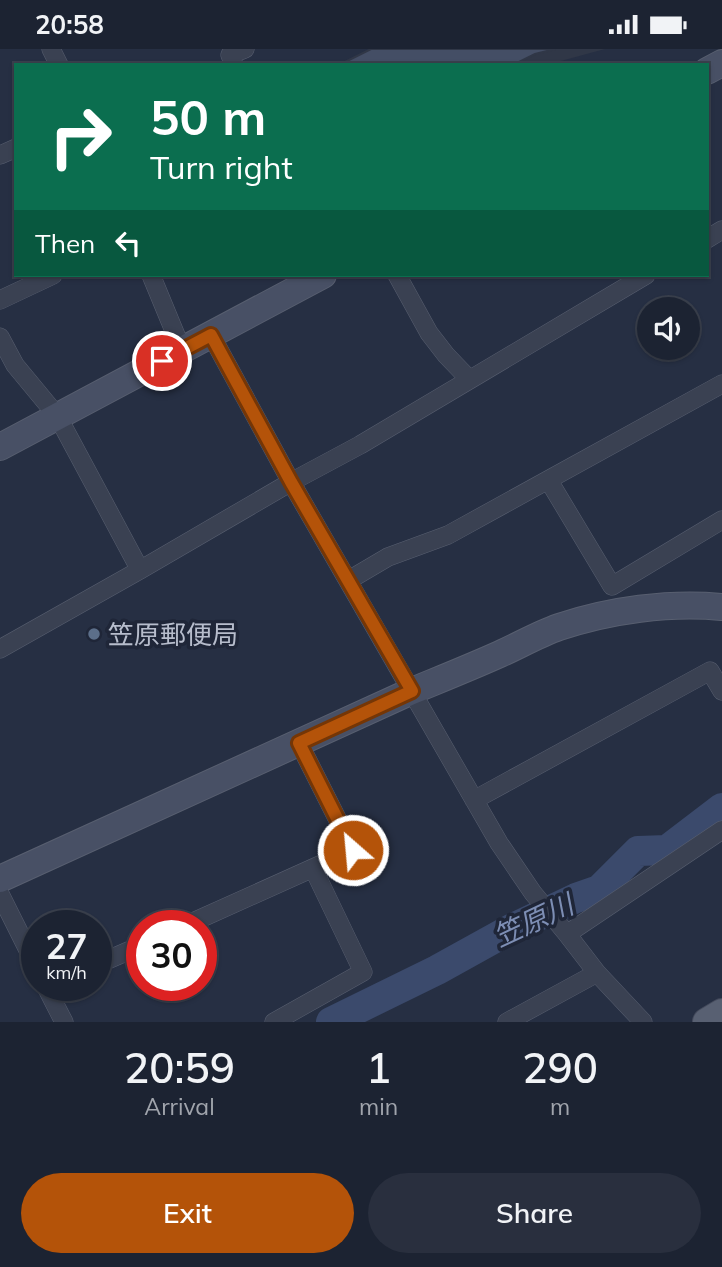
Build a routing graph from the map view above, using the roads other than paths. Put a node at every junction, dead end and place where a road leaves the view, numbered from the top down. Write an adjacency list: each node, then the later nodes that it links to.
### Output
1 (245, 49): 2 (street)
2 (233, 63)
3 (49, 277): 8 (street)
4 (152, 277): 11 (street)
5 (319, 277): 9 (street)
6 (398, 277): 12 (street)
7 (643, 277): 12 (street)
8 (0, 300)
9 (211, 335): 11 (street); 17 (street)
10 (0, 337): 14 (street)
11 (182, 350): 14 (street)
12 (470, 379): 17 (street)
13 (722, 384): 16 (street)
14 (58, 417): 15 (street); 19 (street)
15 (0, 447)
16 (549, 481): 18 (street); 20 (street)
17 (291, 482): 19 (street); 20 (street)
18 (722, 520)
19 (140, 570): 22 (street)
20 (349, 580): 23 (street)
21 (722, 607): 23 (street)
22 (0, 649)
23 (412, 691): 25 (street); 26 (street)
24 (722, 691): 26 (street)
25 (299, 743): 28 (street); 29 (street)
26 (474, 800): 32 (street)
27 (722, 829): 32 (street)
28 (313, 868): 31 (street); 38 (street)
29 (0, 879)
30 (0, 894): 33 (street)
31 (217, 911)
32 (567, 934): 34 (street)
33 (21, 936)
34 (597, 973): 39 (street); 40 (street)
35 (55, 1001): 37 (street)
36 (722, 1013): 41 (main road)
37 (64, 1022)
38 (274, 1022)
39 (507, 1022)
40 (643, 1022)
41 (707, 1022)

